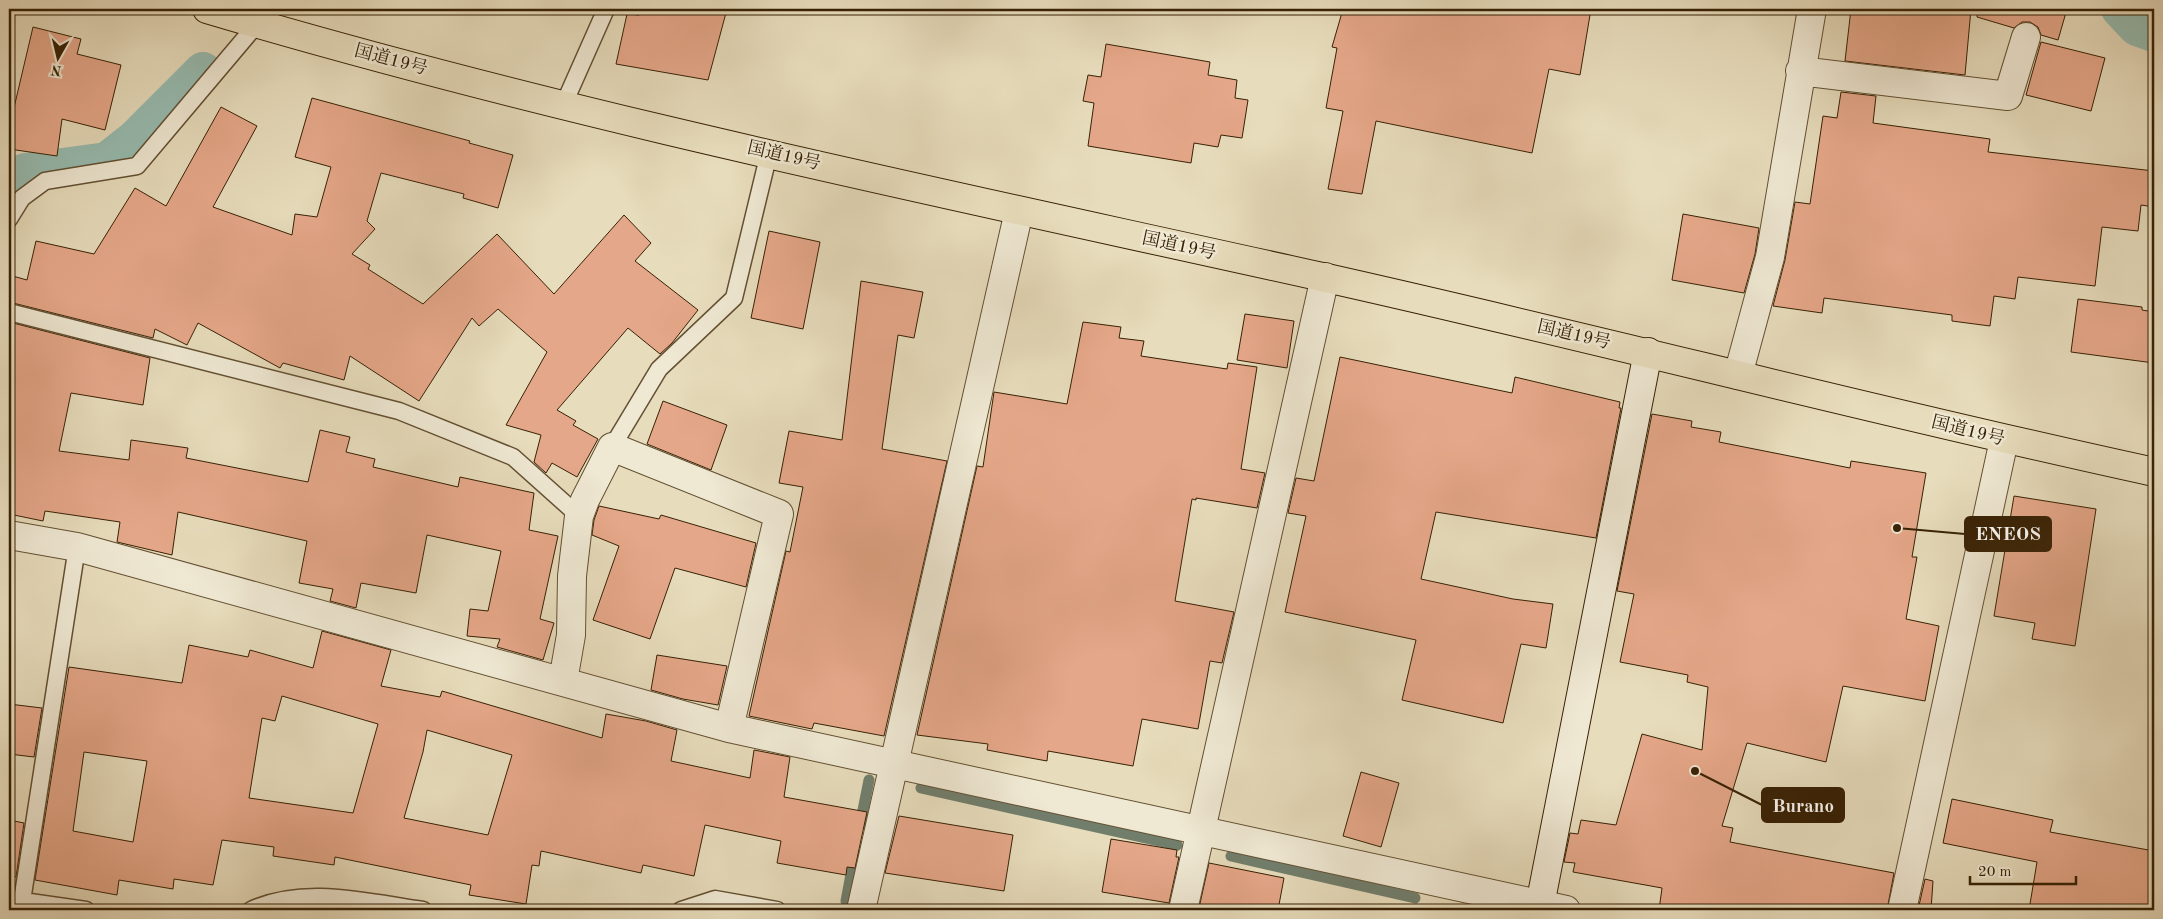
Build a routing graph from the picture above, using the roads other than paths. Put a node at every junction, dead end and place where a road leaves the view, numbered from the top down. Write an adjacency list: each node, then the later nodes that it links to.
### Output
1 (207, 9): 4 (highway, 国道19号)
2 (606, 9): 7 (lane)
3 (1812, 9): 6 (street)
4 (257, 24): 7 (highway, 国道19号); 10 (lane)
5 (2026, 37): 6 (street)
6 (1800, 71): 14 (street)
7 (563, 106): 8 (highway, 国道19号)
8 (770, 153): 9 (highway, 国道19号); 16 (lane)
9 (1019, 211): 11 (highway, 国道19号); 23 (street)
10 (9, 219)
11 (1325, 278): 13 (highway, 国道19号); 24 (street)
12 (9, 312): 18 (lane)
13 (1648, 352): 14 (highway, 国道19号); 26 (street)
14 (1738, 375): 15 (highway, 国道19号)
15 (2004, 440): 17 (highway, 国道19号); 35 (street)
16 (612, 447): 18 (street); 22 (street)
17 (2154, 472)
18 (579, 516): 21 (street)
19 (9, 535): 20 (street)
20 (76, 547): 21 (street); 25 (lane)
21 (563, 681): 22 (street)
22 (729, 728): 23 (street)
23 (895, 765): 24 (street); 32 (street)
24 (1202, 831): 26 (street); 33 (street)
25 (15, 900): 27 (lane)
26 (1541, 908): 34 (street)
27 (86, 910)
28 (251, 910): 29 (lane)
29 (423, 910)
30 (681, 910): 31 (lane)
31 (777, 910)
32 (861, 910)
33 (1183, 910)
34 (1566, 910)
35 (1902, 910)

